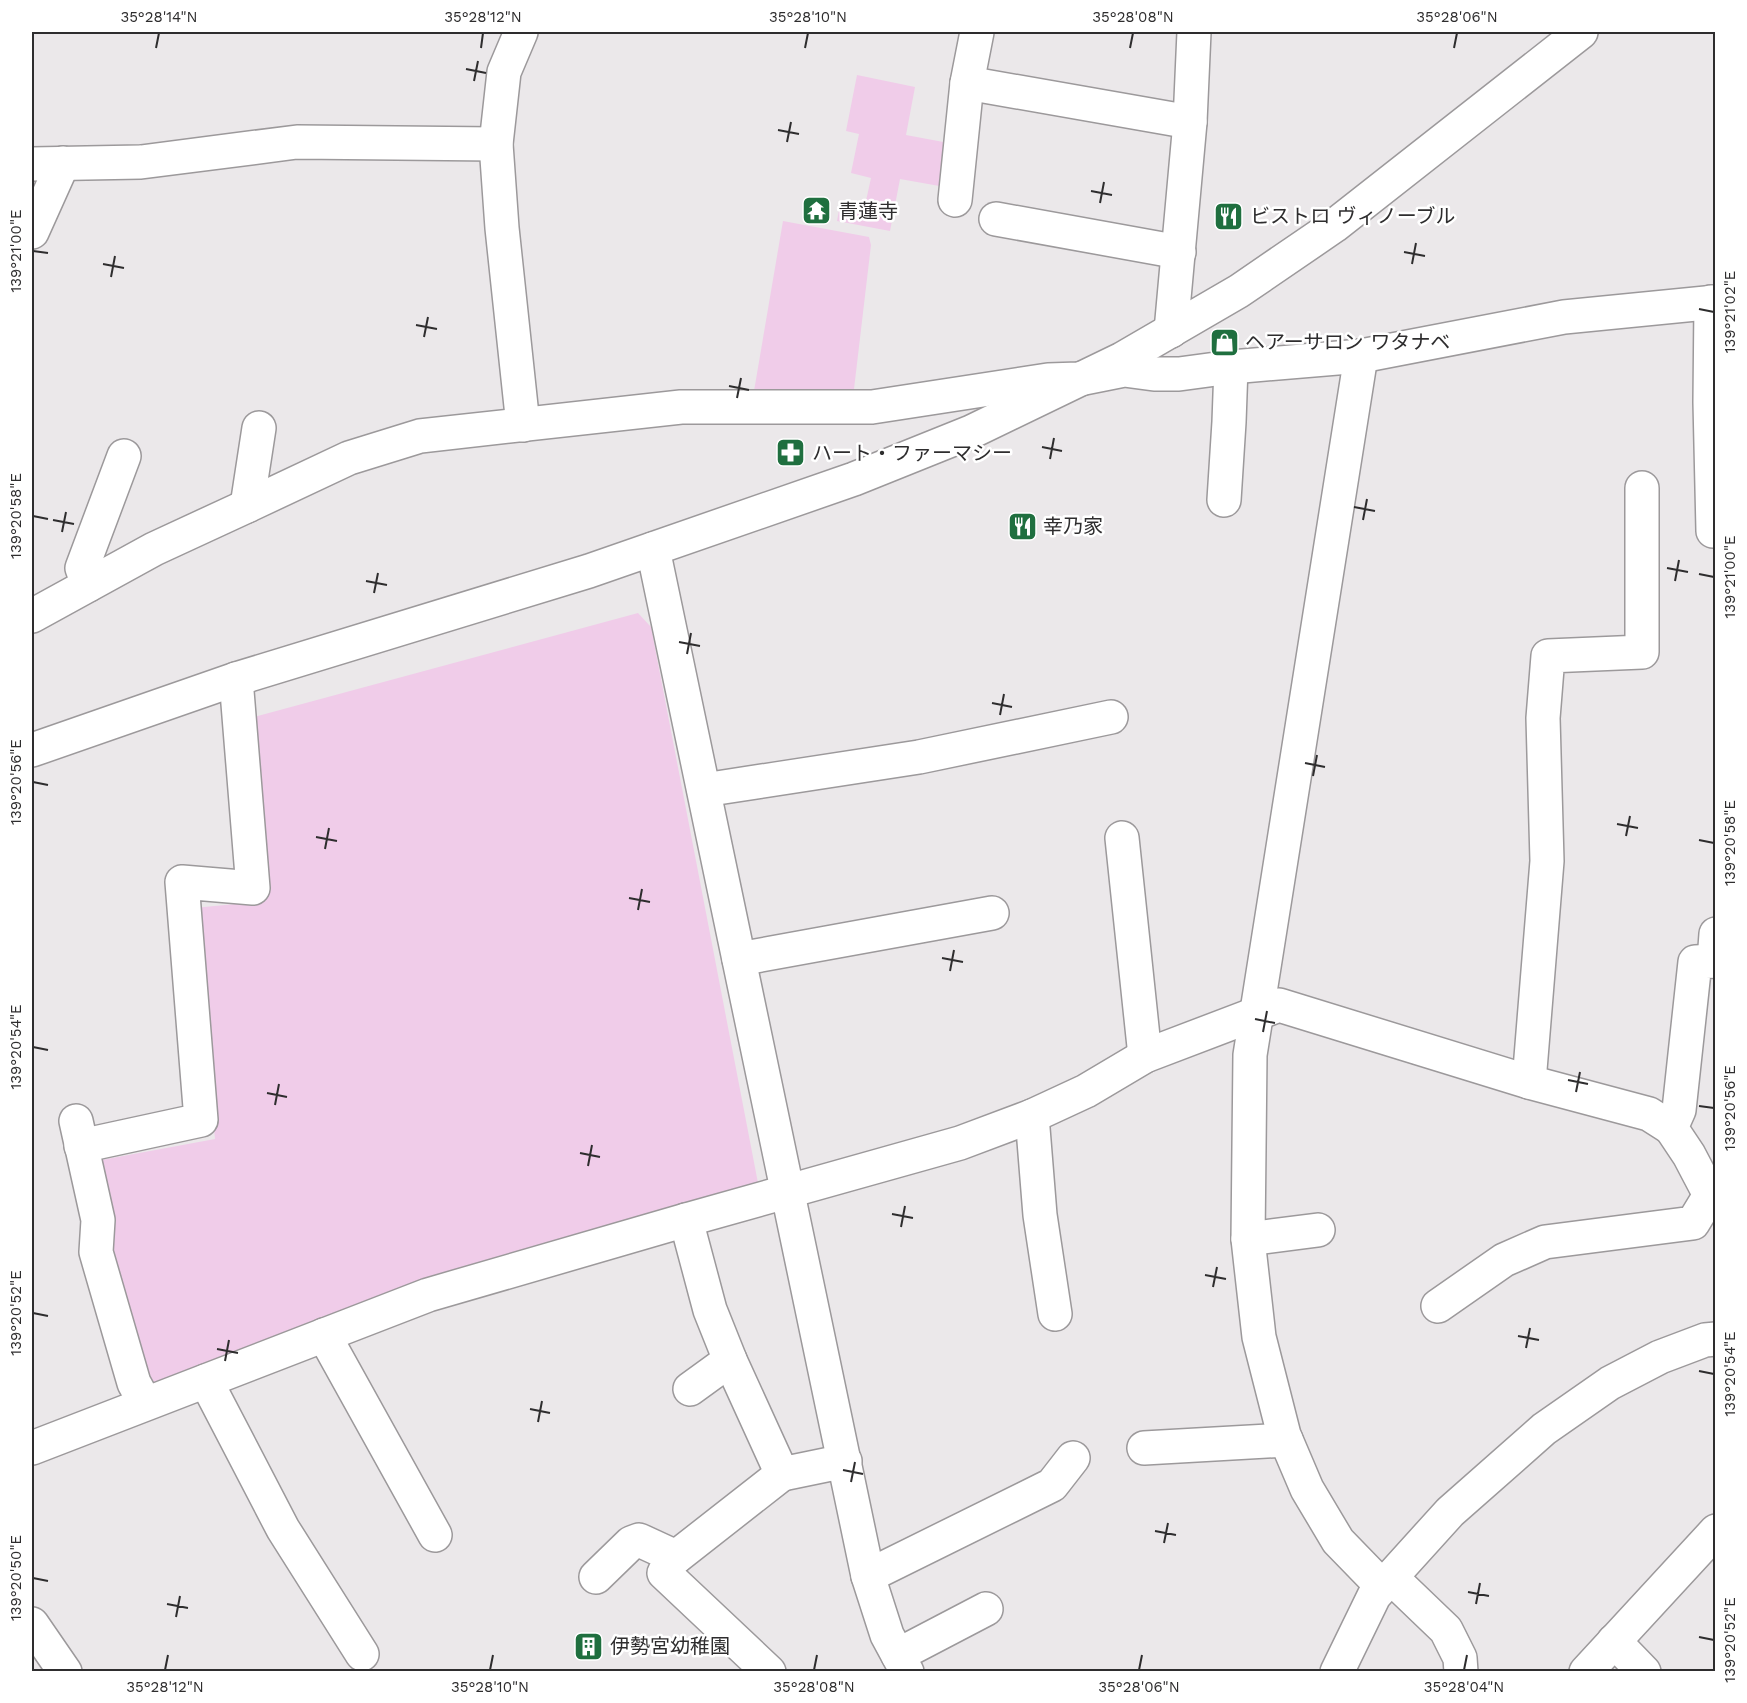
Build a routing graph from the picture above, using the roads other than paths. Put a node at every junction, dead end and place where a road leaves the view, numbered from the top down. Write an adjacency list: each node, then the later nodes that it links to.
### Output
1 (521, 32): 7 (street)
2 (977, 32): 5 (street)
3 (1194, 32): 6 (street)
4 (1581, 32): 14 (street)
5 (967, 83): 6 (street); 9 (street)
6 (1190, 122): 12 (street)
7 (496, 144): 8 (street); 18 (street)
8 (47, 164): 11 (street)
9 (955, 200)
10 (996, 219): 12 (street)
11 (32, 232)
12 (1179, 252): 14 (street)
13 (1713, 302): 15 (street); 24 (street)
14 (1171, 331): 17 (street)
15 (1361, 356): 16 (street); 36 (street)
16 (1231, 367): 17 (street); 22 (street)
17 (1079, 379): 18 (street); 25 (street)
18 (524, 425): 23 (street)
19 (259, 428): 23 (street)
20 (124, 456): 26 (street)
21 (1642, 488): 38 (street)
22 (1224, 500)
23 (247, 506): 26 (street)
24 (1713, 531)
25 (653, 549): 28 (street); 31 (street)
26 (88, 585): 27 (street)
27 (32, 616)
28 (236, 679): 30 (street); 53 (street)
29 (1111, 717): 31 (street)
30 (32, 750)
31 (704, 790): 35 (street)
32 (1122, 838): 37 (street)
33 (992, 913): 35 (street)
34 (1715, 952): 40 (street)
35 (739, 959): 41 (street)
36 (1257, 1014): 37 (street); 38 (street); 45 (street)
37 (1145, 1056): 39 (street)
38 (1529, 1082): 40 (street)
39 (1032, 1116): 41 (street); 47 (street)
40 (1671, 1128): 42 (street)
41 (788, 1191): 43 (street); 58 (street)
42 (1713, 1196): 46 (street)
43 (686, 1220): 48 (street); 50 (street)
44 (1318, 1230): 45 (street)
45 (1248, 1239): 54 (street)
46 (1438, 1306)
47 (1055, 1314)
48 (324, 1335): 51 (street); 61 (street)
49 (1716, 1339): 65 (street)
50 (730, 1360): 52 (street); 59 (street)
51 (206, 1381): 53 (street); 69 (street)
52 (690, 1389)
53 (145, 1403): 55 (street)
54 (1286, 1440): 56 (street); 65 (street)
55 (32, 1448)
56 (1144, 1448)
57 (1074, 1458): 63 (street)
58 (845, 1461): 59 (street); 63 (street)
59 (782, 1474): 62 (street)
60 (1716, 1531): 68 (street)
61 (435, 1535)
62 (676, 1557): 64 (street); 72 (street)
63 (868, 1576): 70 (street)
64 (596, 1577)
65 (1385, 1582): 73 (street); 74 (street)
66 (986, 1609): 70 (street)
67 (32, 1624): 71 (street)
68 (1614, 1641): 75 (street); 76 (street)
69 (362, 1654)
70 (903, 1663)
71 (65, 1671)
72 (768, 1671)
73 (1338, 1671)
74 (1461, 1671)
75 (1586, 1671)
76 (1644, 1671)

